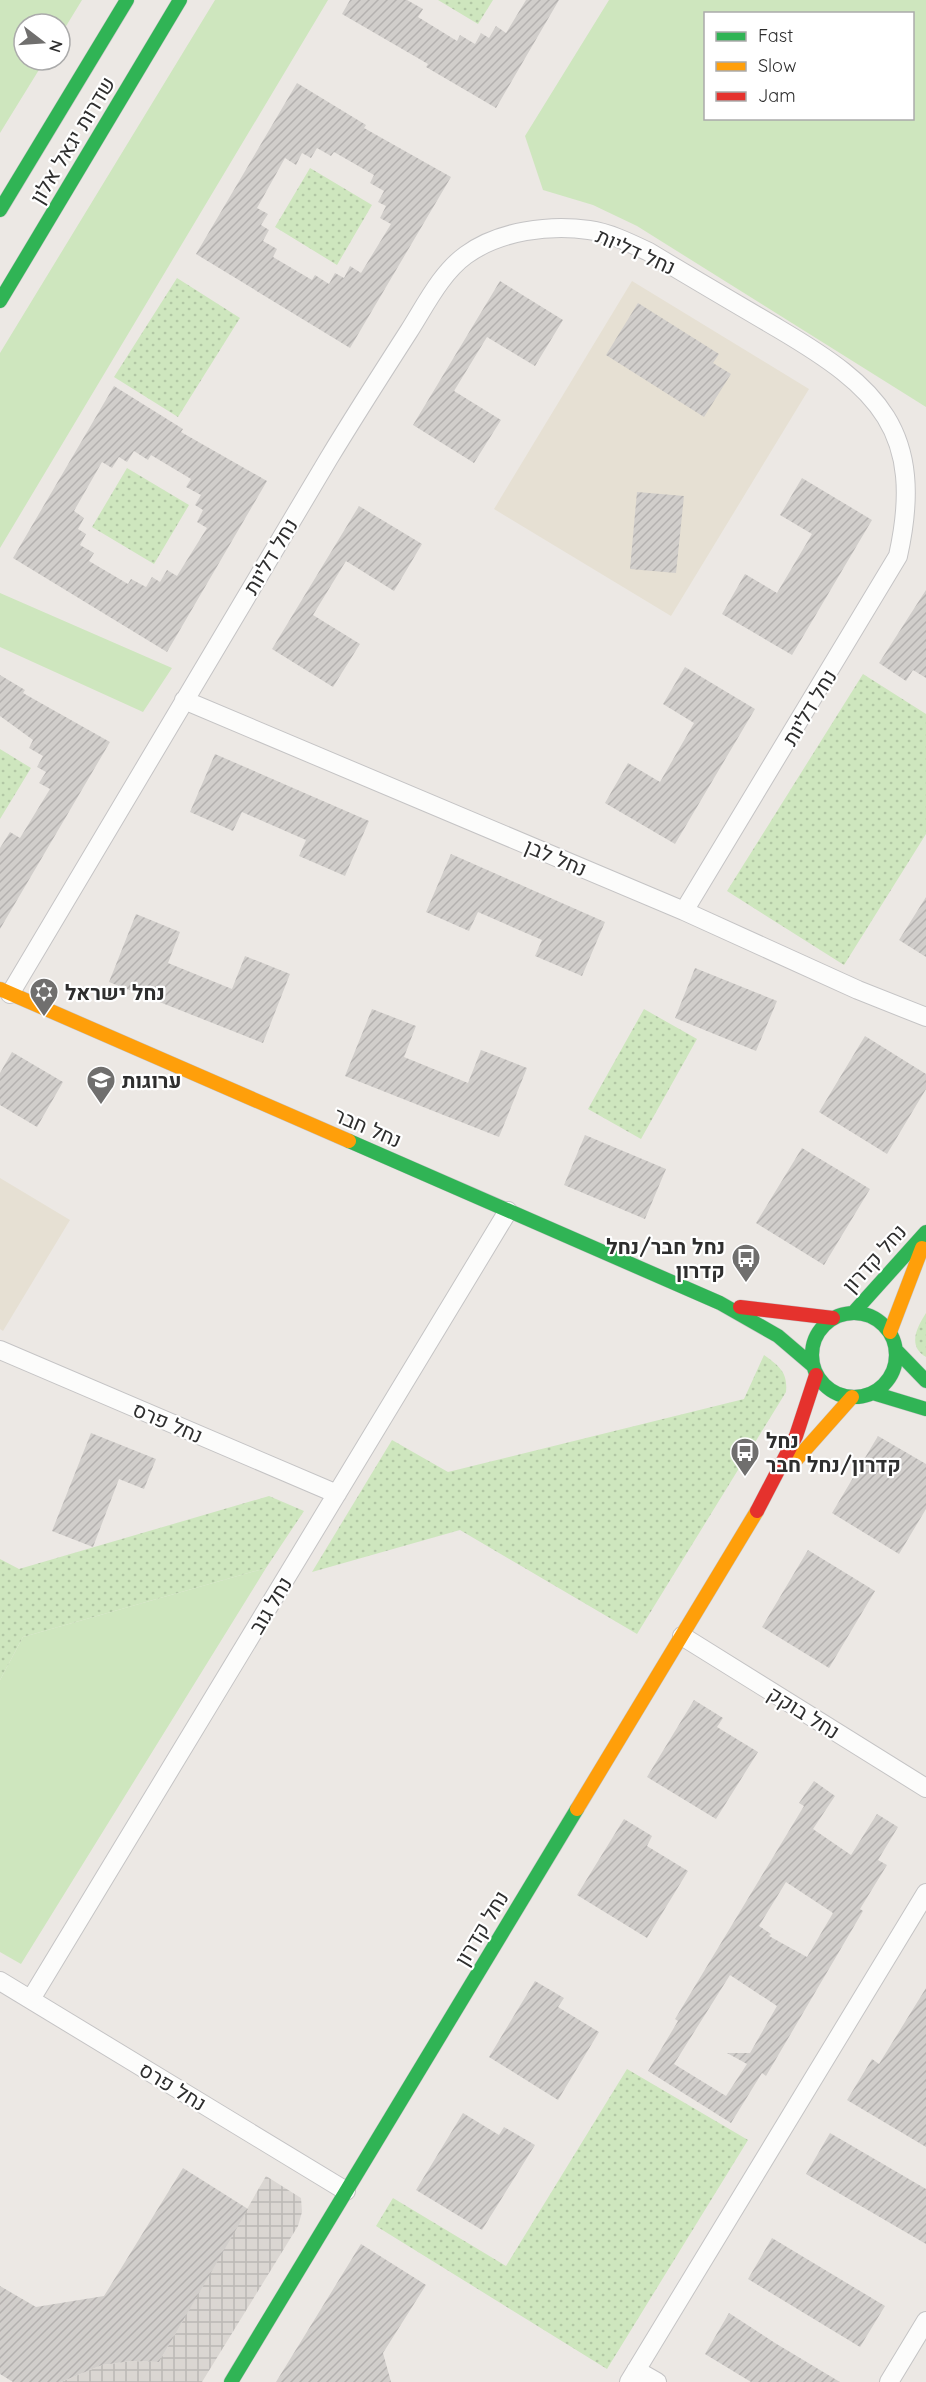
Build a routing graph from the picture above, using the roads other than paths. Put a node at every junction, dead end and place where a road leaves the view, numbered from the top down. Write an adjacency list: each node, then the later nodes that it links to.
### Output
1 (127, 0): 3 (main road, שדרות יגאל אלון)
2 (180, 0): 4 (main road, שדרות יגאל אלון)
3 (0, 210)
4 (0, 301)
5 (184, 700): 6 (street, נחל לבן); 6 (street, נחל דליות); 7 (street, נחל דליות)
6 (684, 912): 8 (street, נחל לבן)
7 (5, 992): 9 (main road, נחל חבר)
8 (926, 1017)
9 (508, 1211): 12 (main road, נחל חבר); 23 (street, נחל גוב)
10 (926, 1232): 13 (main road, נחל קדרון)
11 (926, 1239): 15 (main road, נחל קדרון)
12 (720, 1303): 14 (main road, נחל חבר); 18 (main road, נחל חבר)
13 (854, 1312): 14 (main road); 15 (main road)
14 (833, 1318): 18 (main road)
15 (890, 1332): 17 (main road)
16 (0, 1350): 23 (street, נחל פרס)
17 (896, 1350): 19 (main road); 20 (main road)
18 (814, 1370): 21 (main road); 24 (main road, נחל קדרון)
19 (926, 1382)
20 (873, 1393): 21 (main road); 22 (main road)
21 (852, 1397): 24 (main road, נחל קדרון)
22 (926, 1409)
23 (337, 1494): 29 (street, נחל גוב)
24 (767, 1495): 25 (main road, נחל קדרון)
25 (682, 1636): 26 (street, נחל בוקק); 30 (main road, נחל קדרון)
26 (926, 1788)
27 (926, 1893): 32 (street)
28 (0, 1981): 29 (street, נחל פרס)
29 (31, 1999): 30 (street, נחל פרס)
30 (346, 2191): 33 (main road, נחל קדרון)
31 (926, 2321): 35 (street)
32 (632, 2376): 34 (street)
33 (231, 2382)
34 (657, 2382)
35 (890, 2382)

